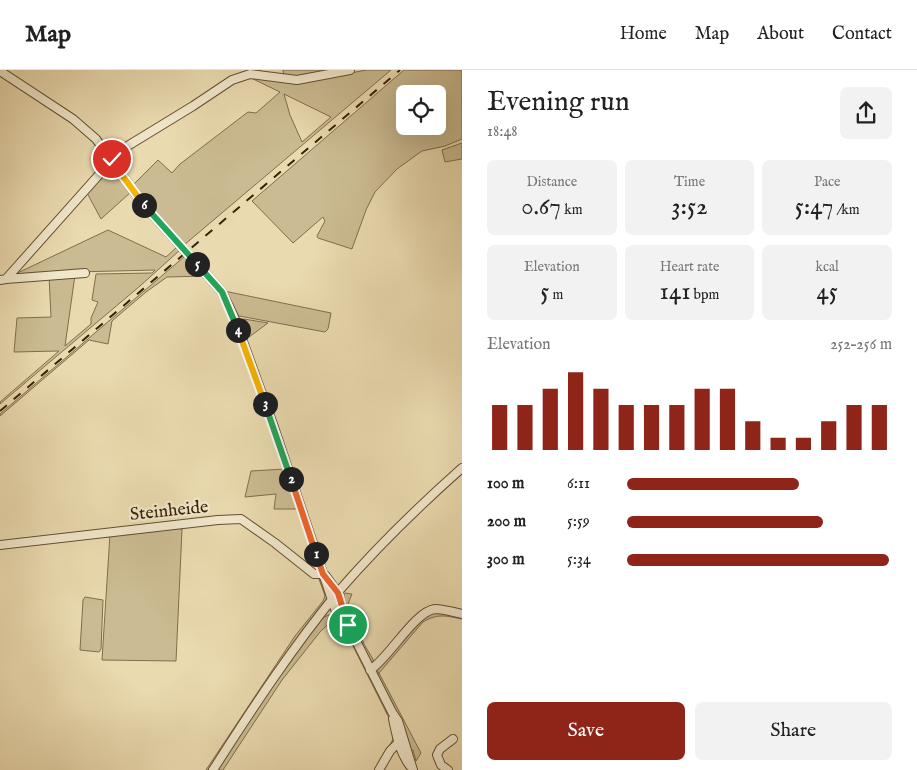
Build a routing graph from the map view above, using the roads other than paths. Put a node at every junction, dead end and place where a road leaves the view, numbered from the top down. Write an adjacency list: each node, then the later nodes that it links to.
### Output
1 (350, 70): 3 (street)
2 (0, 71): 4 (street)
3 (280, 74): 4 (street)
4 (112, 159): 6 (street); 9 (street)
5 (86, 273): 6 (street)
6 (3, 279)
7 (462, 468): 10 (street)
8 (0, 545): 9 (street, Steinheide)
9 (323, 574): 10 (street); 11 (street)
10 (338, 593): 11 (street); 13 (street)
11 (332, 600): 13 (street); 17 (street)
12 (462, 614): 14 (street)
13 (348, 625): 14 (street)
14 (370, 670): 16 (street)
15 (453, 739): 20 (street)
16 (401, 741): 18 (street); 19 (street)
17 (213, 770)
18 (379, 770)
19 (413, 770)
20 (448, 770)

